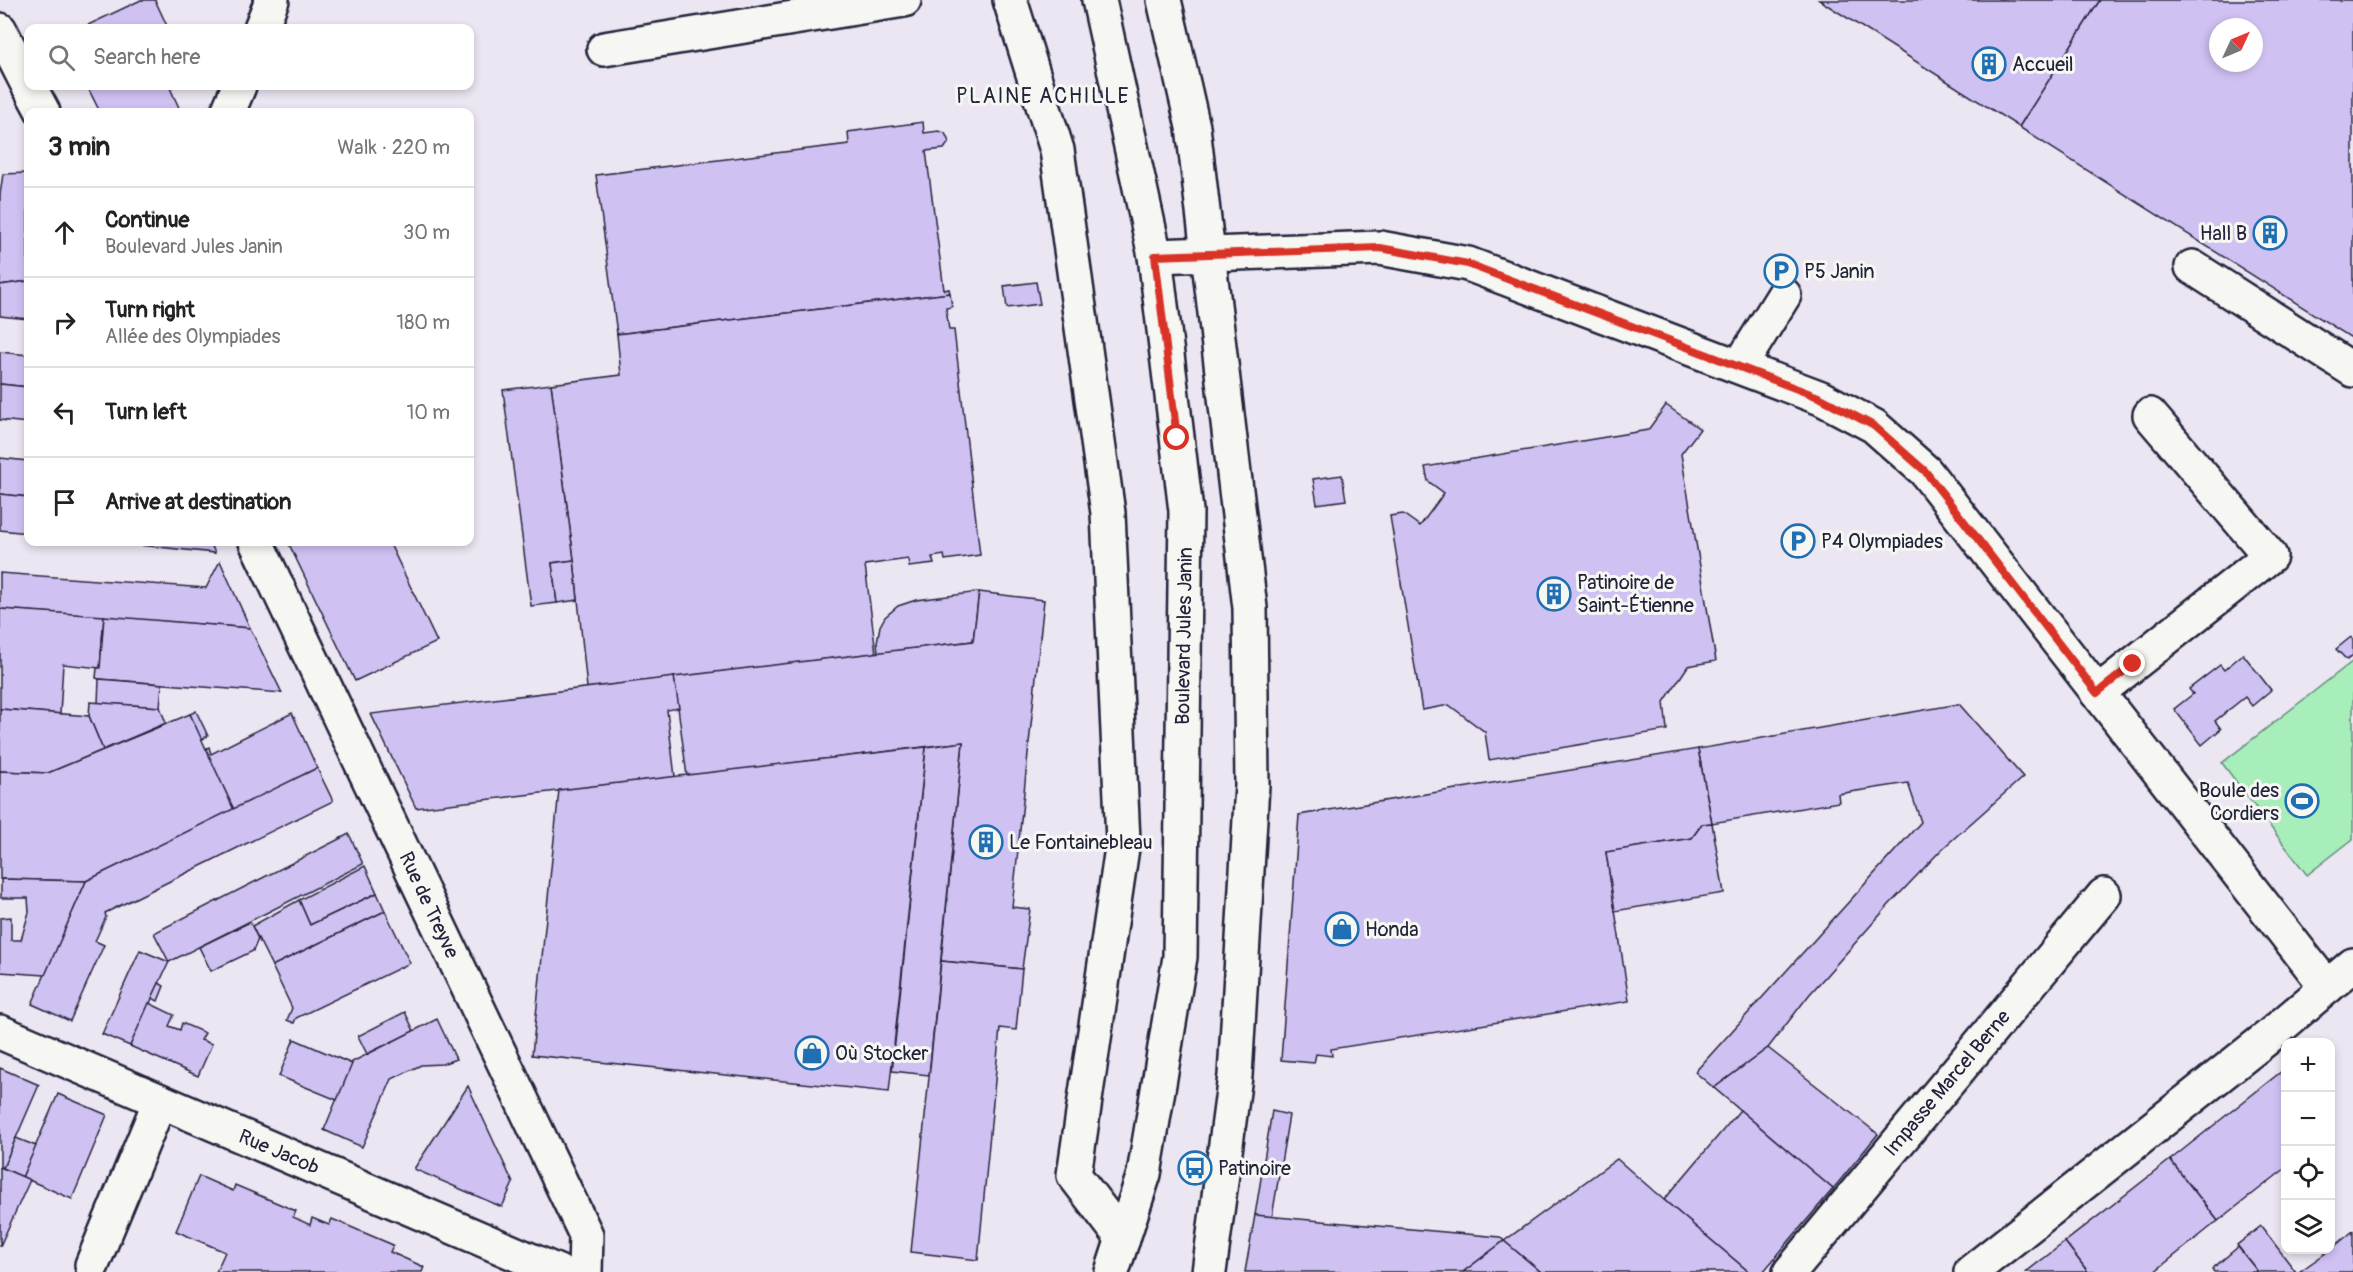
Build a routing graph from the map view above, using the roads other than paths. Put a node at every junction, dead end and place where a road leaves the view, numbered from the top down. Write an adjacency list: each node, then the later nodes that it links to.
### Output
1 (272, 0): 6 (street)
2 (904, 0): 8 (street)
3 (1010, 0): 28 (street)
4 (1100, 0): 15 (street, Boulevard Jules Janin)
5 (1164, 0): 14 (street)
6 (263, 24)
7 (0, 30): 9 (street)
8 (604, 50)
9 (24, 76)
10 (32, 90): 12 (street)
11 (237, 90): 13 (street)
12 (41, 108)
13 (230, 108)
14 (1206, 253): 15 (street); 18 (street); 33 (street)
15 (1155, 256): 28 (street, Boulevard Jules Janin)
16 (2192, 267): 19 (street)
17 (1784, 295): 18 (street)
18 (1740, 366): 22 (street)
19 (2353, 370)
20 (2150, 415): 22 (street)
21 (258, 546): 31 (street, Rue de Treyve)
22 (2097, 693): 25 (street)
23 (2104, 895): 34 (street, Impasse Marcel Berne)
24 (2353, 965): 25 (street)
25 (2327, 987): 35 (street)
26 (0, 1032): 27 (street, Rue Jacob)
27 (160, 1101): 29 (street); 30 (street, Rue Jacob)
28 (1123, 1239): 32 (street, Boulevard Jules Janin)
29 (92, 1265)
30 (558, 1272)
31 (585, 1272)
32 (1112, 1272)
33 (1209, 1272)
34 (1790, 1272)
35 (1971, 1272)

